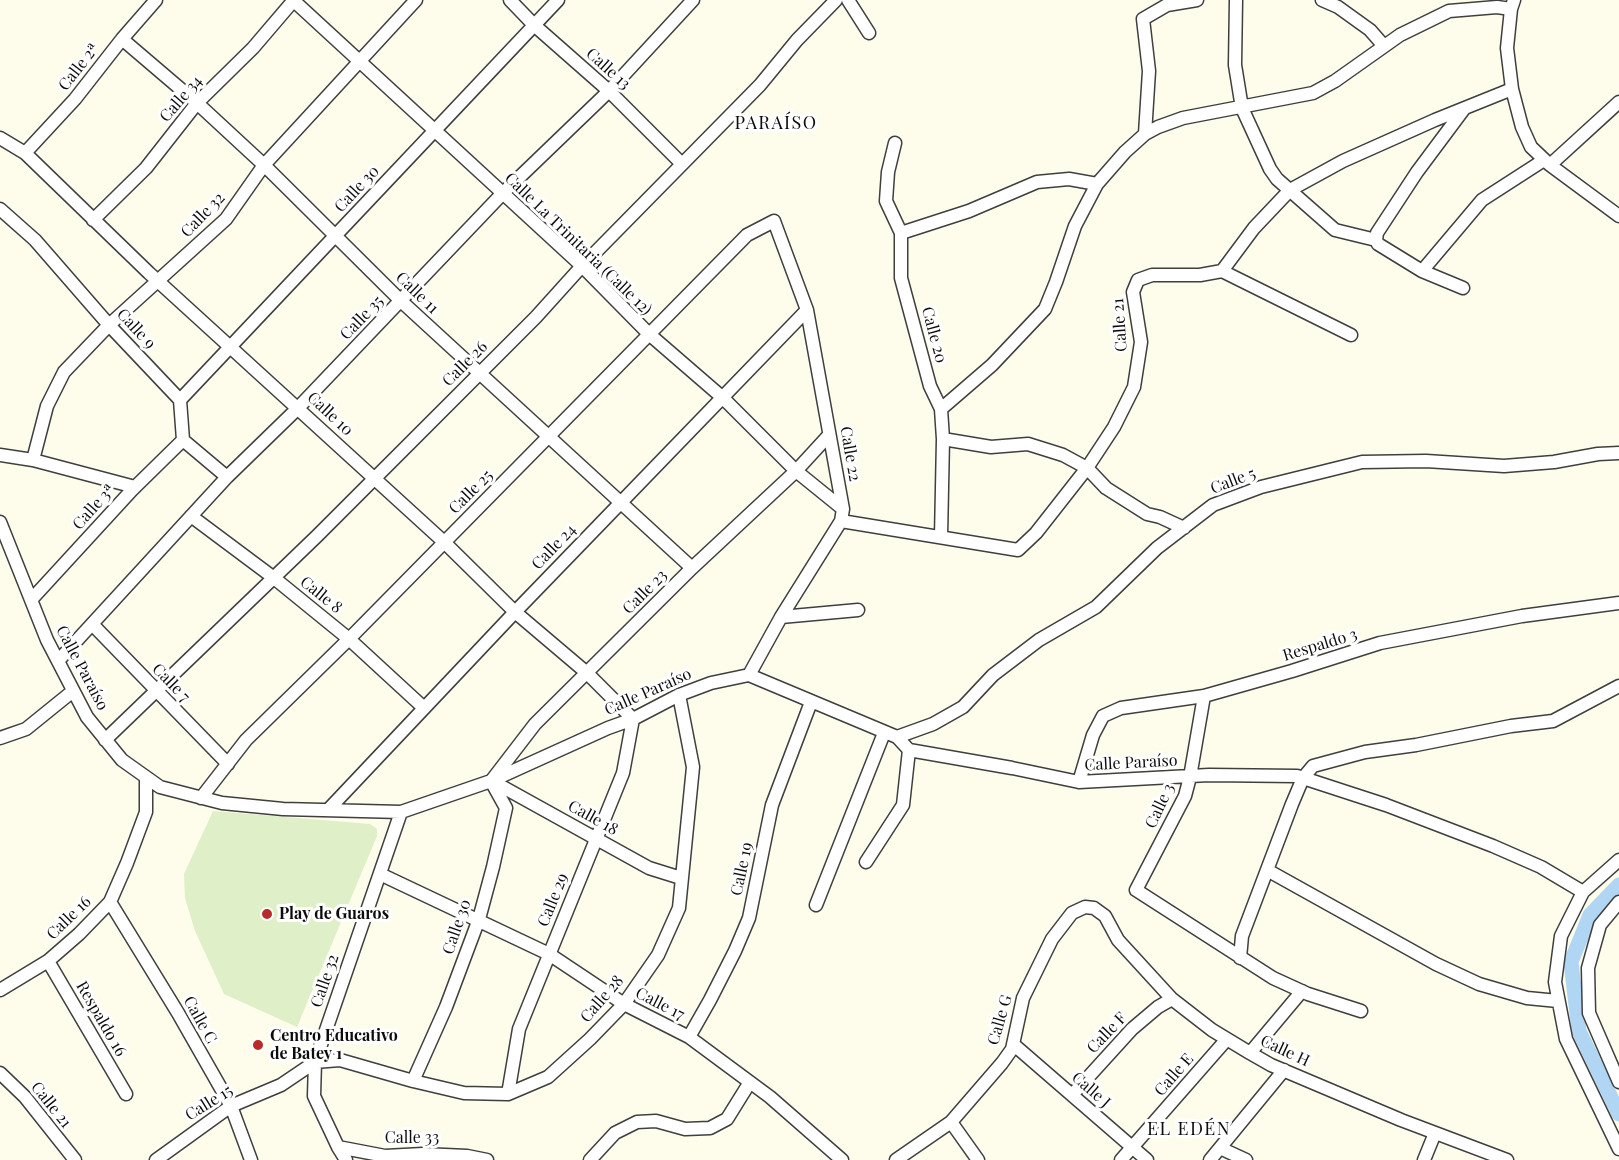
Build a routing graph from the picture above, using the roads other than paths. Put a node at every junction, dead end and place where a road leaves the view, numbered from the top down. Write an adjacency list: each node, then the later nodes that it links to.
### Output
1 (156, 0): 15 (street, Calle 2ª)
2 (294, 0): 17 (street, Calle La Trinitaria (Calle 12)); 21 (street, Calle 34)
3 (416, 0): 17 (street, Calle 32)
4 (510, 0): 13 (street, Calle 13)
5 (558, 0): 13 (street, Calle 30)
6 (693, 0): 19 (street, Calle 35)
7 (836, 0): 30 (street, Calle 26)
8 (848, 0): 14 (street)
9 (1197, 0): 25 (street)
10 (1236, 0): 22 (street)
11 (1322, 0): 16 (street)
12 (1513, 4): 16 (street); 18 (street)
13 (534, 25): 19 (street, Calle 13); 24 (street, Calle 30)
14 (869, 33)
15 (122, 39): 21 (street, Calle 11); 28 (street, Calle 2ª)
16 (1384, 46): 22 (street)
17 (360, 62): 24 (street, Calle La Trinitaria (Calle 12)); 31 (street, Calle 32)
18 (1512, 89): 23 (street); 29 (street)
19 (609, 91): 30 (street, Calle 13); 34 (street, Calle 35)
20 (1619, 102): 29 (street)
21 (197, 103): 31 (street, Calle 11); 37 (street, Calle 34)
22 (1242, 108): 25 (street); 33 (street)
23 (1465, 108): 33 (street); 41 (street)
24 (435, 130): 34 (street, Calle La Trinitaria (Calle 12)); 40 (street, Calle 30)
25 (1145, 134): 32 (street)
26 (0, 138): 28 (street, Calle 10)
27 (896, 143): 39 (street, Calle 20)
28 (25, 153): 37 (street, Calle 10)
29 (1547, 162): 36 (street); 44 (street)
30 (682, 164): 42 (street, Calle 26)
31 (264, 165): 40 (street, Calle 11); 45 (street, Calle 32)
32 (1097, 184): 39 (street); 57 (street)
33 (1290, 190): 41 (street); 43 (street)
34 (502, 194): 42 (street, Calle La Trinitaria (Calle 12)); 47 (street, Calle 35)
35 (0, 208): 49 (street, Calle 9)
36 (1616, 209)
37 (93, 220): 45 (street, Calle 10)
38 (774, 221): 48 (street, Calle 22); 50 (street, Calle 25)
39 (902, 233): 57 (street, Calle 20)
40 (335, 236): 47 (street, Calle 11); 52 (street, Calle 30)
41 (1376, 240): 44 (street)
42 (582, 266): 50 (street, Calle La Trinitaria (Calle 12)); 53 (street, Calle 26)
43 (1222, 271): 51 (street); 65 (street, Calle 21)
44 (1422, 271): 46 (street)
45 (158, 281): 49 (street, Calle 32); 52 (street, Calle 10)
46 (1463, 288)
47 (401, 301): 53 (street, Calle 11); 56 (street, Calle 35)
48 (807, 310): 54 (street, Calle 24); 58 (street, Calle 22)
49 (109, 325): 55 (street, Calle 9); 64 (street, Calle 32)
50 (649, 334): 54 (street, Calle La Trinitaria (Calle 12)); 59 (street, Calle 25)
51 (1351, 335)
52 (230, 347): 55 (street, Calle 30); 56 (street, Calle 10)
53 (479, 373): 59 (street, Calle 11); 68 (street, Calle 26)
54 (723, 398): 66 (street, Calle La Trinitaria (Calle 12)); 70 (street, Calle 24)
55 (180, 400): 61 (street)
56 (298, 408): 67 (street, Calle 35); 68 (street, Calle 10)
57 (940, 409): 60 (street, Calle 20)
58 (829, 435): 66 (street, Calle 23); 71 (street, Calle 22)
59 (549, 437): 70 (street, Calle 11); 76 (street, Calle 25)
60 (943, 439): 65 (street); 75 (street, Calle 20)
61 (183, 440): 67 (street); 69 (street, Calle 3ª)
62 (1619, 453): 74 (street, Calle 5)
63 (0, 455): 64 (street)
64 (33, 460): 69 (street)
65 (1087, 468): 74 (street); 75 (street, Calle 21)
66 (796, 471): 71 (street, Calle La Trinitaria (Calle 12)); 77 (street, Calle 23)
67 (227, 477): 72 (street, Calle 35)
68 (375, 478): 76 (street, Calle 10); 78 (street, Calle 26)
69 (135, 487): 79 (street, Calle 3ª)
70 (621, 502): 77 (street, Calle 11); 82 (street, Calle 24)
71 (842, 515): 75 (street, Calle 21); 83 (street)
72 (191, 516): 78 (street, Calle 8); 84 (street, Calle 35)
73 (0, 522): 79 (street, Calle Paraíso)
74 (1184, 528): 98 (street, Calle 5)
75 (941, 537)
76 (444, 542): 82 (street, Calle 10); 85 (street, Calle 25)
77 (692, 568): 87 (street, Calle 23)
78 (274, 578): 85 (street, Calle 8); 91 (street, Calle 26)
79 (31, 600): 86 (street, Calle Paraíso)
80 (1619, 603): 93 (street, Respaldo 3)
81 (858, 610): 83 (street)
82 (514, 612): 87 (street, Calle 10); 95 (street, Calle 24)
83 (781, 617): 88 (street)
84 (92, 624): 86 (street, Calle 35); 91 (street, Calle 7)
85 (350, 639): 95 (street, Calle 8); 102 (street, Calle 25)
86 (58, 661): 90 (street, Calle Paraíso)
87 (587, 673): 96 (street, Calle 10); 106 (street, Calle 23)
88 (749, 675): 92 (street, Calle Paraíso); 94 (street)
89 (1619, 686): 105 (street)
90 (73, 691): 99 (street); 100 (street, Calle Paraíso)
91 (156, 691): 100 (street, Calle 26); 102 (street, Calle 7)
92 (679, 695): 96 (street, Calle Paraíso); 116 (street, Calle 28)
93 (1204, 696): 104 (street, Calle 3); 107 (street, Respaldo 3)
94 (811, 702): 97 (street); 132 (street, Calle 19)
95 (424, 708): 109 (street, Calle 24)
96 (633, 719): 106 (street, Calle Paraíso); 111 (street, Calle 29)
97 (884, 733): 98 (street); 120 (street)
98 (897, 737): 101 (street)
99 (0, 738)
100 (105, 740): 103 (street, Calle Paraíso)
101 (909, 750): 107 (street, Calle Paraíso); 113 (street)
102 (228, 764): 108 (street, Calle 25)
103 (146, 777): 108 (street, Calle Paraíso); 118 (street, Calle 16)
104 (1190, 777): 105 (street, Calle Paraíso); 107 (street, Calle Paraíso); 124 (street, Calle 3)
105 (1304, 778): 114 (street); 117 (street, Calle Paraíso)
106 (491, 781): 110 (street, Calle Paraíso); 111 (street, Calle 18); 122 (street, Calle 30)
107 (1079, 782)
108 (201, 798): 109 (street, Calle Paraíso)
109 (328, 810): 110 (street, Calle Paraíso)
110 (401, 812): 115 (street, Calle 32)
111 (595, 839): 116 (street, Calle 18); 123 (street, Calle 29)
112 (1619, 860): 117 (street)
113 (866, 862)
114 (1266, 870): 124 (street); 129 (street)
115 (380, 874): 122 (street, Calle 17); 136 (street, Calle 32)
116 (681, 878): 130 (street, Calle 28)
117 (1582, 892): 129 (street)
118 (110, 902): 125 (street, Calle 16); 145 (street, Calle C)
119 (1619, 902): 141 (street)
120 (816, 905)
121 (1094, 908): 128 (street, Calle H); 134 (street, Calle G)
122 (479, 919): 123 (street, Calle 17); 139 (street, Calle 30)
123 (549, 954): 130 (street, Calle 17); 143 (street, Calle 29)
124 (1240, 958): 127 (street)
125 (48, 961): 126 (street, Calle 16); 142 (street, Respaldo 16)
126 (0, 990)
127 (1302, 991): 131 (street); 135 (street)
128 (1172, 999): 133 (street, Calle H); 144 (street, Calle F)
129 (1558, 1001): 151 (street)
130 (624, 1004): 132 (street, Calle 17); 143 (street, Calle 28)
131 (1361, 1011)
132 (689, 1037): 140 (street, Calle 17)
133 (1227, 1039): 135 (street, Calle H); 149 (street, Calle E)
134 (1013, 1044): 144 (street, Calle J); 146 (street, Calle G)
135 (1250, 1053): 137 (street, Calle H)
136 (315, 1062): 139 (street, Calle 28); 145 (street, Calle 15); 148 (street, Calle 32)
137 (1284, 1070): 147 (street, Calle H); 150 (street)
138 (0, 1073): 152 (street, Calle 21)
139 (413, 1081): 143 (street, Calle 28)
140 (750, 1082): 157 (street); 158 (street, Calle 17)
141 (1619, 1082)
142 (126, 1094)
143 (508, 1094)
144 (1072, 1095): 149 (street, Calle J)
145 (231, 1106): 153 (street, Calle 15); 154 (street, Calle C)
146 (951, 1122): 159 (street, Calle G); 160 (street)
147 (1435, 1133): 165 (street); 166 (street, Calle H)
148 (338, 1148): 155 (street, Calle 32); 156 (street, Calle 33)
149 (1133, 1148): 161 (street, Calle E); 162 (street, Calle J)
150 (1221, 1148): 163 (street); 164 (street)
151 (1619, 1149)
152 (75, 1160)
153 (156, 1160)
154 (251, 1160)
155 (346, 1160)
156 (487, 1160)
157 (590, 1160)
158 (842, 1160)
159 (896, 1160)
160 (978, 1160)
161 (1121, 1160)
162 (1147, 1160)
163 (1210, 1160)
164 (1246, 1160)
165 (1424, 1160)
166 (1507, 1160)

